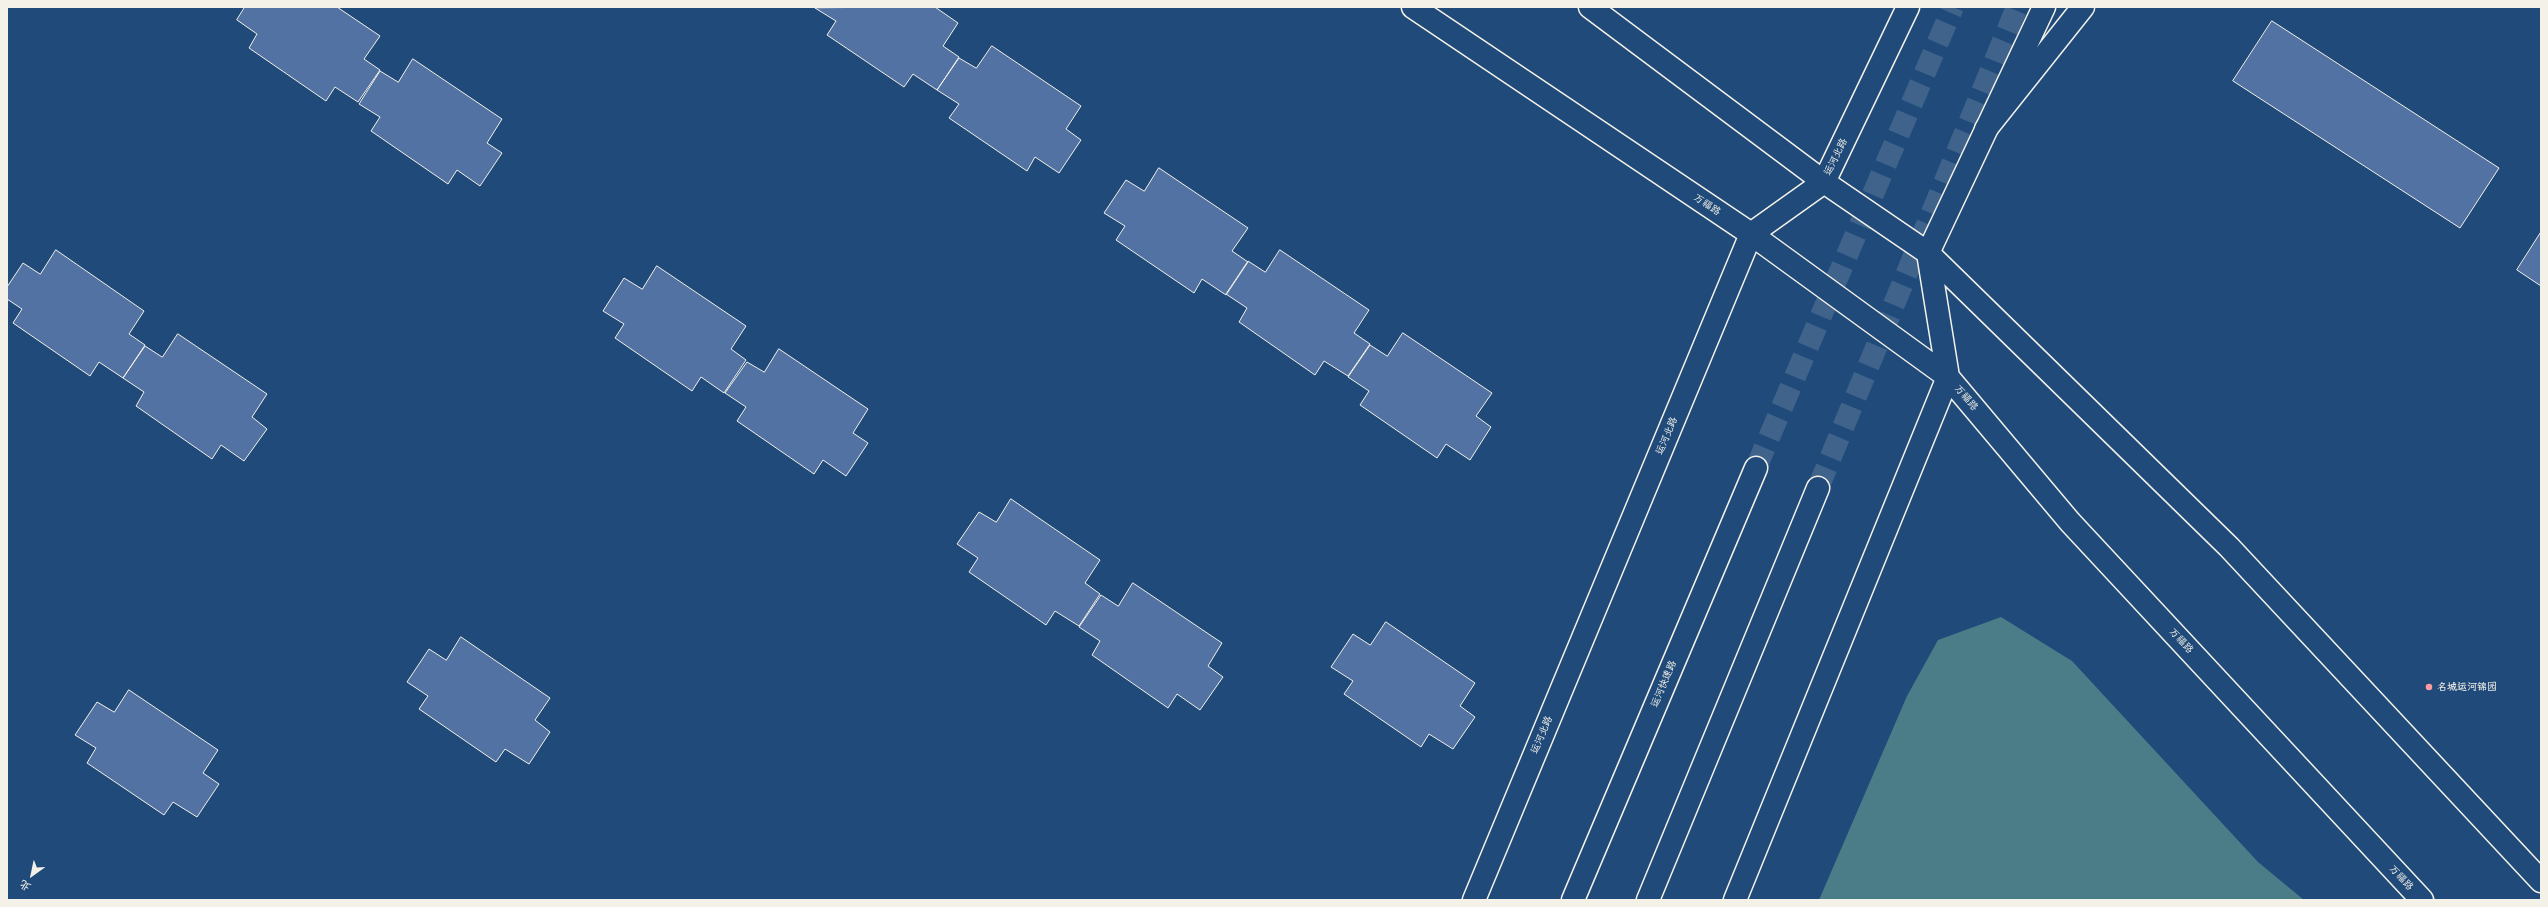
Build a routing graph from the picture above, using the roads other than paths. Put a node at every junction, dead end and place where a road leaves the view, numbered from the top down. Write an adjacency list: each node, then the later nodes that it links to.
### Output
1 (1413, 7): 8 (main road, 万福路)
2 (1590, 7): 7 (main road)
3 (1908, 7): 7 (main road, 运河北路)
4 (2044, 7): 6 (main road)
5 (2083, 7): 6 (main road)
6 (1986, 129): 9 (main road)
7 (1824, 182): 8 (main road, 运河北路); 9 (main road)
8 (1751, 234): 10 (main road, 万福路); 14 (main road, 运河北路)
9 (1928, 253): 10 (main road); 13 (main road)
10 (1948, 377): 17 (main road); 18 (main road, 万福路)
11 (1756, 468): 15 (main road, 运河快速路)
12 (1818, 488): 16 (main road)
13 (2541, 880)
14 (1474, 900)
15 (1573, 900)
16 (1648, 900)
17 (1736, 900)
18 (2422, 900)

